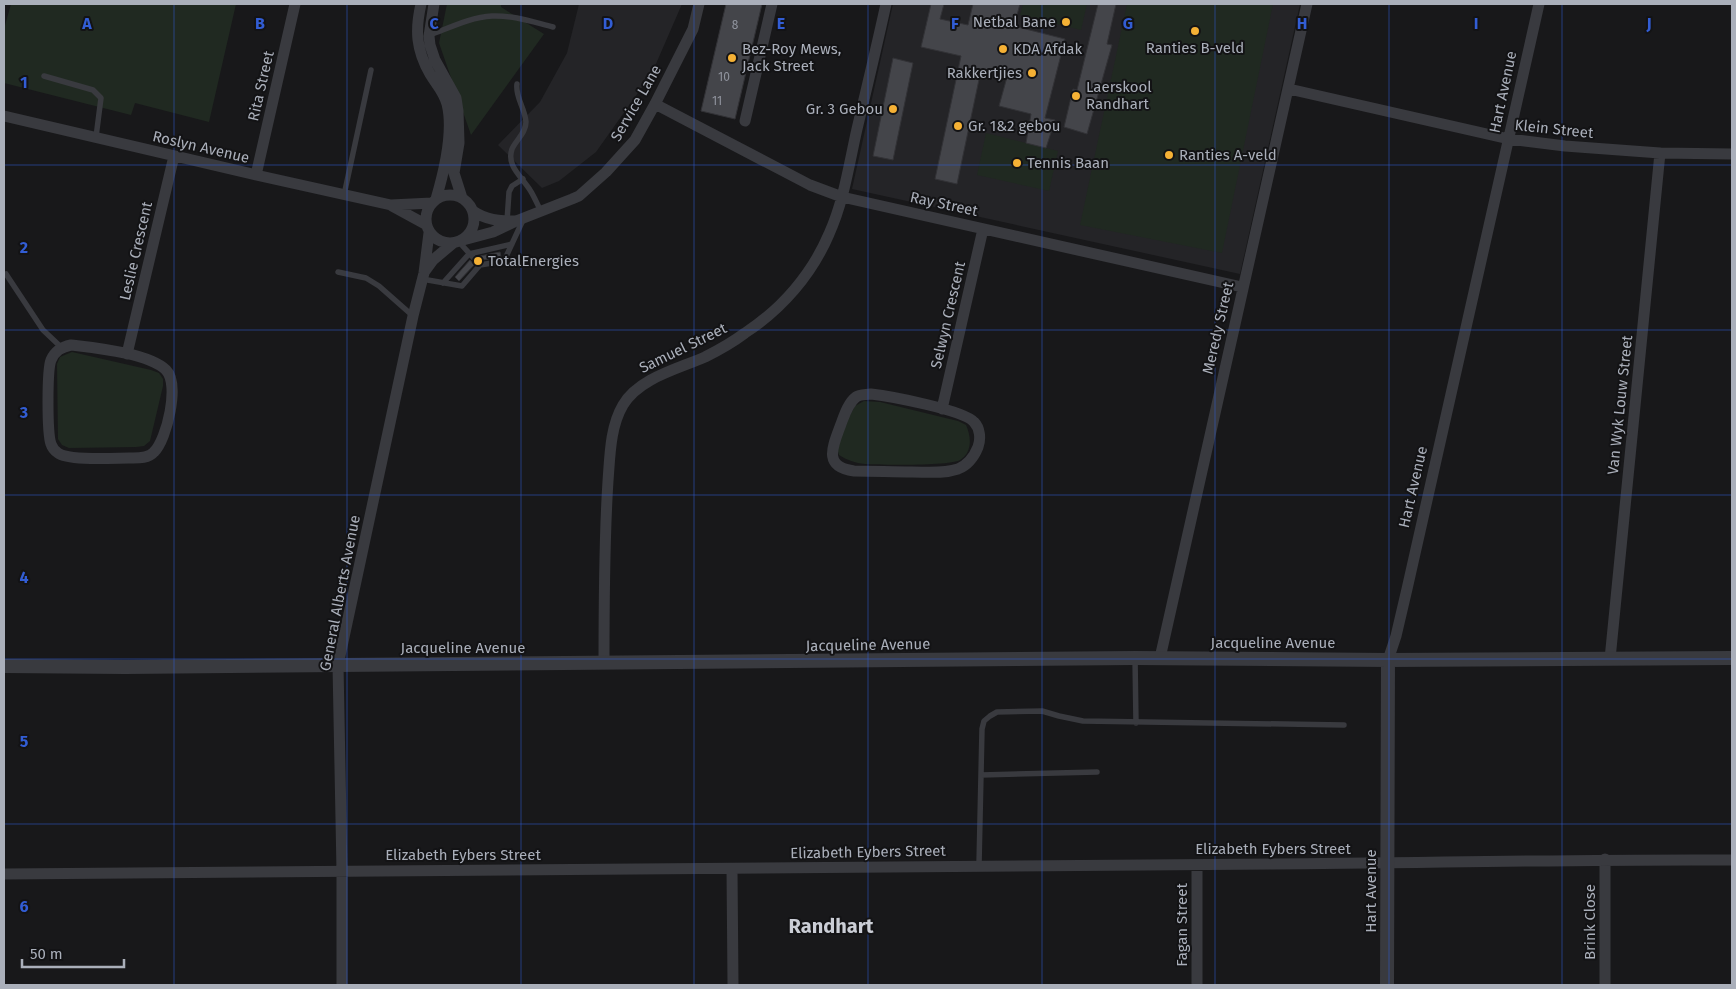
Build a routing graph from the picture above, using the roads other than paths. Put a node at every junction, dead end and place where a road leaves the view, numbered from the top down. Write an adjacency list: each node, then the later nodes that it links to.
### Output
1 (295, 4): 24 (street, Rita Street)
2 (421, 4): 11 (street)
3 (434, 4): 10 (street)
4 (699, 4): 16 (street, Service Lane)
5 (772, 4): 18 (street)
6 (886, 4): 27 (street, Samuel Street)
7 (1307, 4): 15 (street, Meredy Street)
8 (1539, 4): 20 (street, Hart Avenue)
9 (553, 27): 10 (lane)
10 (429, 36): 11 (lane); 28 (street)
11 (417, 40): 29 (street)
12 (371, 70): 26 (lane)
13 (44, 76): 19 (lane)
14 (517, 84): 25 (lane)
15 (1289, 89): 20 (street, Klein Street); 44 (street, Meredy Street)
16 (656, 104): 27 (street, Ray Street); 32 (street, Service Lane)
17 (4, 116): 19 (street, Roslyn Avenue)
18 (745, 121)
19 (96, 137): 23 (street, Roslyn Avenue)
20 (1509, 139): 21 (street, Klein Street); 53 (street, Hart Avenue)
21 (1660, 153): 22 (street, Klein Street); 52 (street, Van Wyk Louw Street)
22 (1732, 154)
23 (174, 156): 24 (street, Roslyn Avenue); 47 (street, Leslie Crescent)
24 (256, 175): 26 (street, Roslyn Avenue)
25 (523, 179): 32 (lane); 33 (lane)
26 (344, 195): 30 (street, Roslyn Avenue)
27 (842, 197): 35 (street, Ray Street); 54 (street, Samuel Street)
28 (462, 198): 29 (street); 31 (street)
29 (434, 201): 30 (street); 34 (street)
30 (391, 205): 34 (street)
31 (473, 211): 33 (street); 36 (street)
32 (540, 211): 33 (street, Service Lane)
33 (516, 220): 36 (street, Service Lane); 37 (lane)
34 (427, 228): 36 (street); 42 (street, General Alberts Avenue)
35 (983, 229): 44 (street, Ray Street); 48 (street, Selwyn Crescent)
36 (458, 242): 38 (lane); 42 (street)
37 (512, 244): 38 (lane); 39 (lane)
38 (469, 254): 39 (lane); 43 (lane)
39 (480, 265): 43 (lane)
40 (338, 272): 45 (lane)
41 (6, 274): 46 (lane)
42 (423, 276): 43 (lane); 45 (street, General Alberts Avenue)
43 (443, 283)
44 (1242, 287): 50 (street, Meredy Street)
45 (413, 316): 55 (street, General Alberts Avenue)
46 (61, 347): 47 (street); 47 (street)
47 (127, 354)
48 (942, 409): 48 (street)
49 (1135, 658): 50 (street, Jacqueline Avenue); 54 (street, Jacqueline Avenue); 57 (lane)
50 (1160, 658): 53 (street, Jacqueline Avenue)
51 (1732, 658): 52 (street, Jacqueline Avenue)
52 (1610, 659): 53 (street, Jacqueline Avenue)
53 (1388, 660): 63 (street, Hart Avenue)
54 (604, 663): 55 (street, Jacqueline Avenue)
55 (338, 665): 56 (street, Jacqueline Avenue); 67 (street, General Alberts Avenue)
56 (4, 666)
57 (1136, 723): 58 (lane); 60 (lane)
58 (1344, 725)
59 (1097, 772): 60 (lane)
60 (981, 775): 64 (lane)
61 (1605, 859): 62 (street, Elizabeth Eybers Street); 63 (street, Elizabeth Eybers Street); 73 (street, Brink Close)
62 (1732, 860)
63 (1387, 864): 65 (street, Elizabeth Eybers Street); 72 (street, Hart Avenue)
64 (979, 865): 65 (street, Elizabeth Eybers Street); 66 (street, Elizabeth Eybers Street)
65 (1197, 865): 71 (street, Fagan Street)
66 (732, 869): 67 (street, Elizabeth Eybers Street); 70 (street)
67 (342, 871): 68 (street, Elizabeth Eybers Street); 69 (street, General Alberts Avenue)
68 (4, 874)
69 (342, 985)
70 (733, 985)
71 (1197, 985)
72 (1387, 985)
73 (1605, 985)

